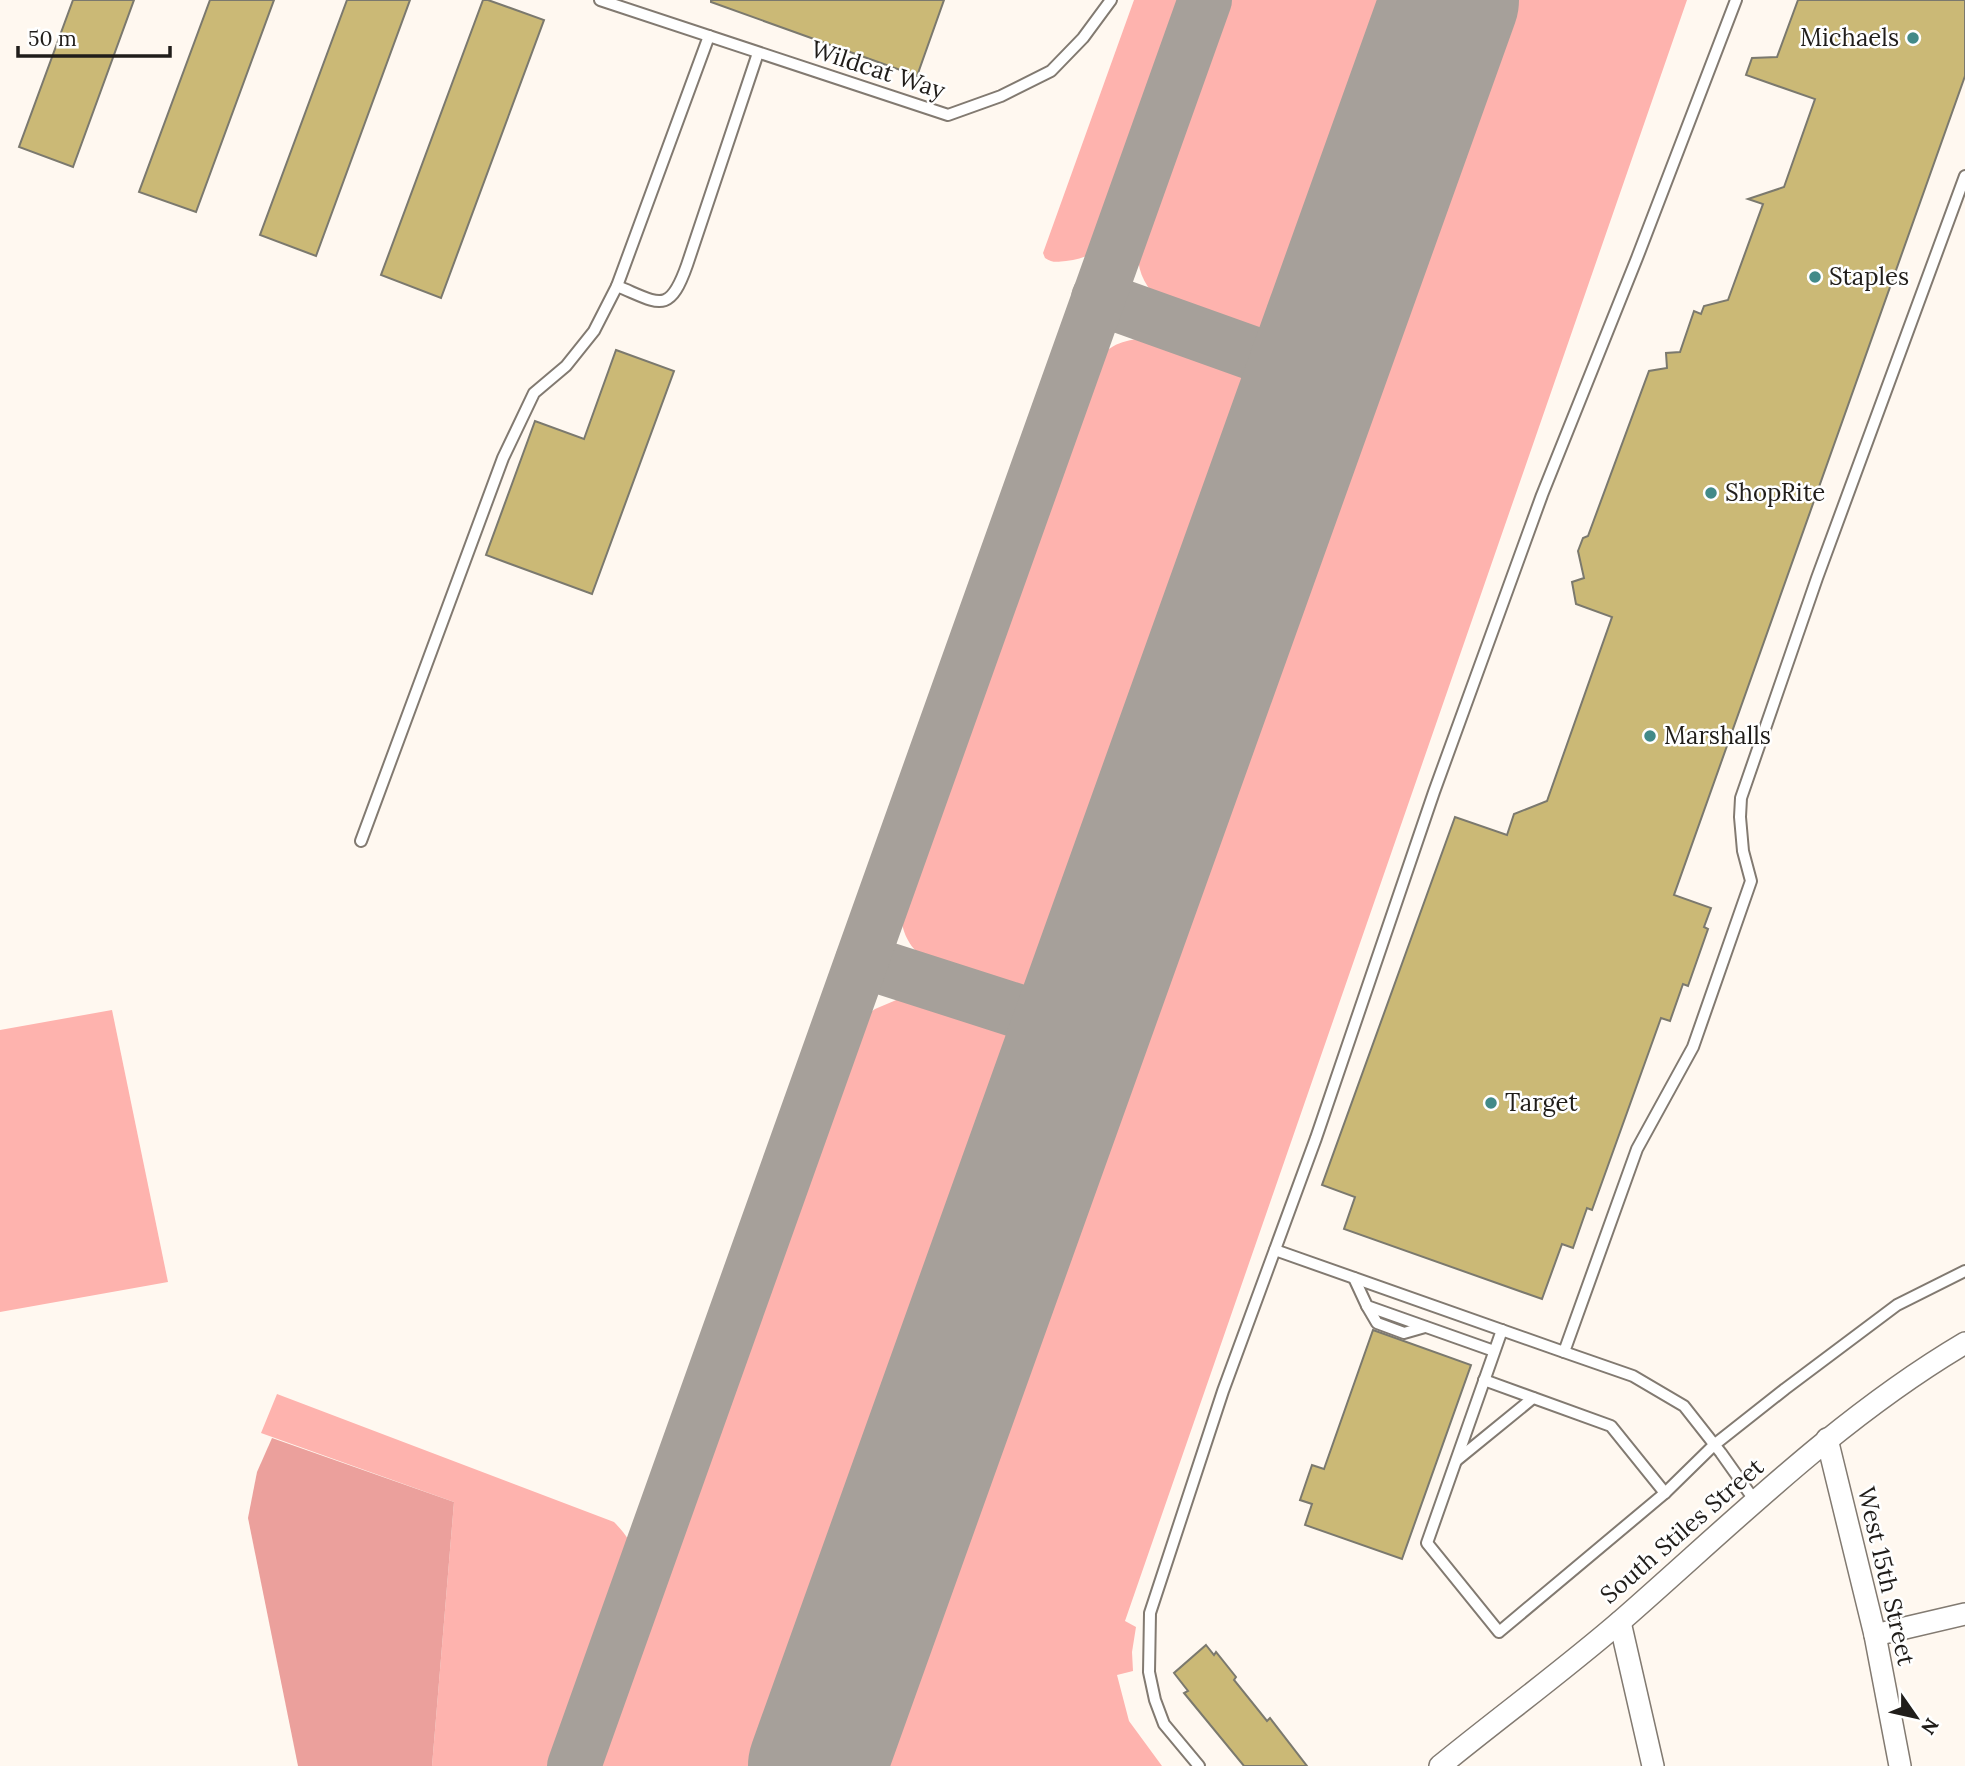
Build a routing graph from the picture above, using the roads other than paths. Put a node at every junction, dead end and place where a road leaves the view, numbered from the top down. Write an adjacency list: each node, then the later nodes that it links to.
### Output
1 (600, 0): 4 (lane, Wildcat Way)
2 (1111, 0): 5 (lane, Wildcat Way)
3 (1736, 0): 9 (lane)
4 (709, 36): 5 (lane, Wildcat Way); 7 (lane)
5 (758, 53): 7 (lane)
6 (1965, 176): 15 (lane)
7 (617, 286): 8 (lane)
8 (360, 841)
9 (1275, 1250): 11 (lane); 26 (lane)
10 (1965, 1271): 19 (lane)
11 (1354, 1278): 12 (lane); 14 (lane)
12 (1502, 1330): 14 (lane); 15 (lane)
13 (1965, 1343): 18 (street, South Stiles Street)
14 (1494, 1351): 16 (lane)
15 (1564, 1352): 19 (lane)
16 (1484, 1380): 17 (lane); 20 (lane)
17 (1533, 1398): 20 (lane); 21 (lane)
18 (1827, 1439): 22 (street, South Stiles Street); 25 (street, West 15th Street)
19 (1714, 1445): 21 (lane); 22 (lane)
20 (1455, 1462): 21 (lane)
21 (1665, 1493)
22 (1755, 1501): 24 (street, South Stiles Street)
23 (1965, 1614): 25 (street)
24 (1619, 1622): 27 (street, South Stiles Street); 28 (street)
25 (1875, 1635): 29 (street, West 15th Street)
26 (1199, 1766)
27 (1440, 1766)
28 (1653, 1766)
29 (1900, 1766)

